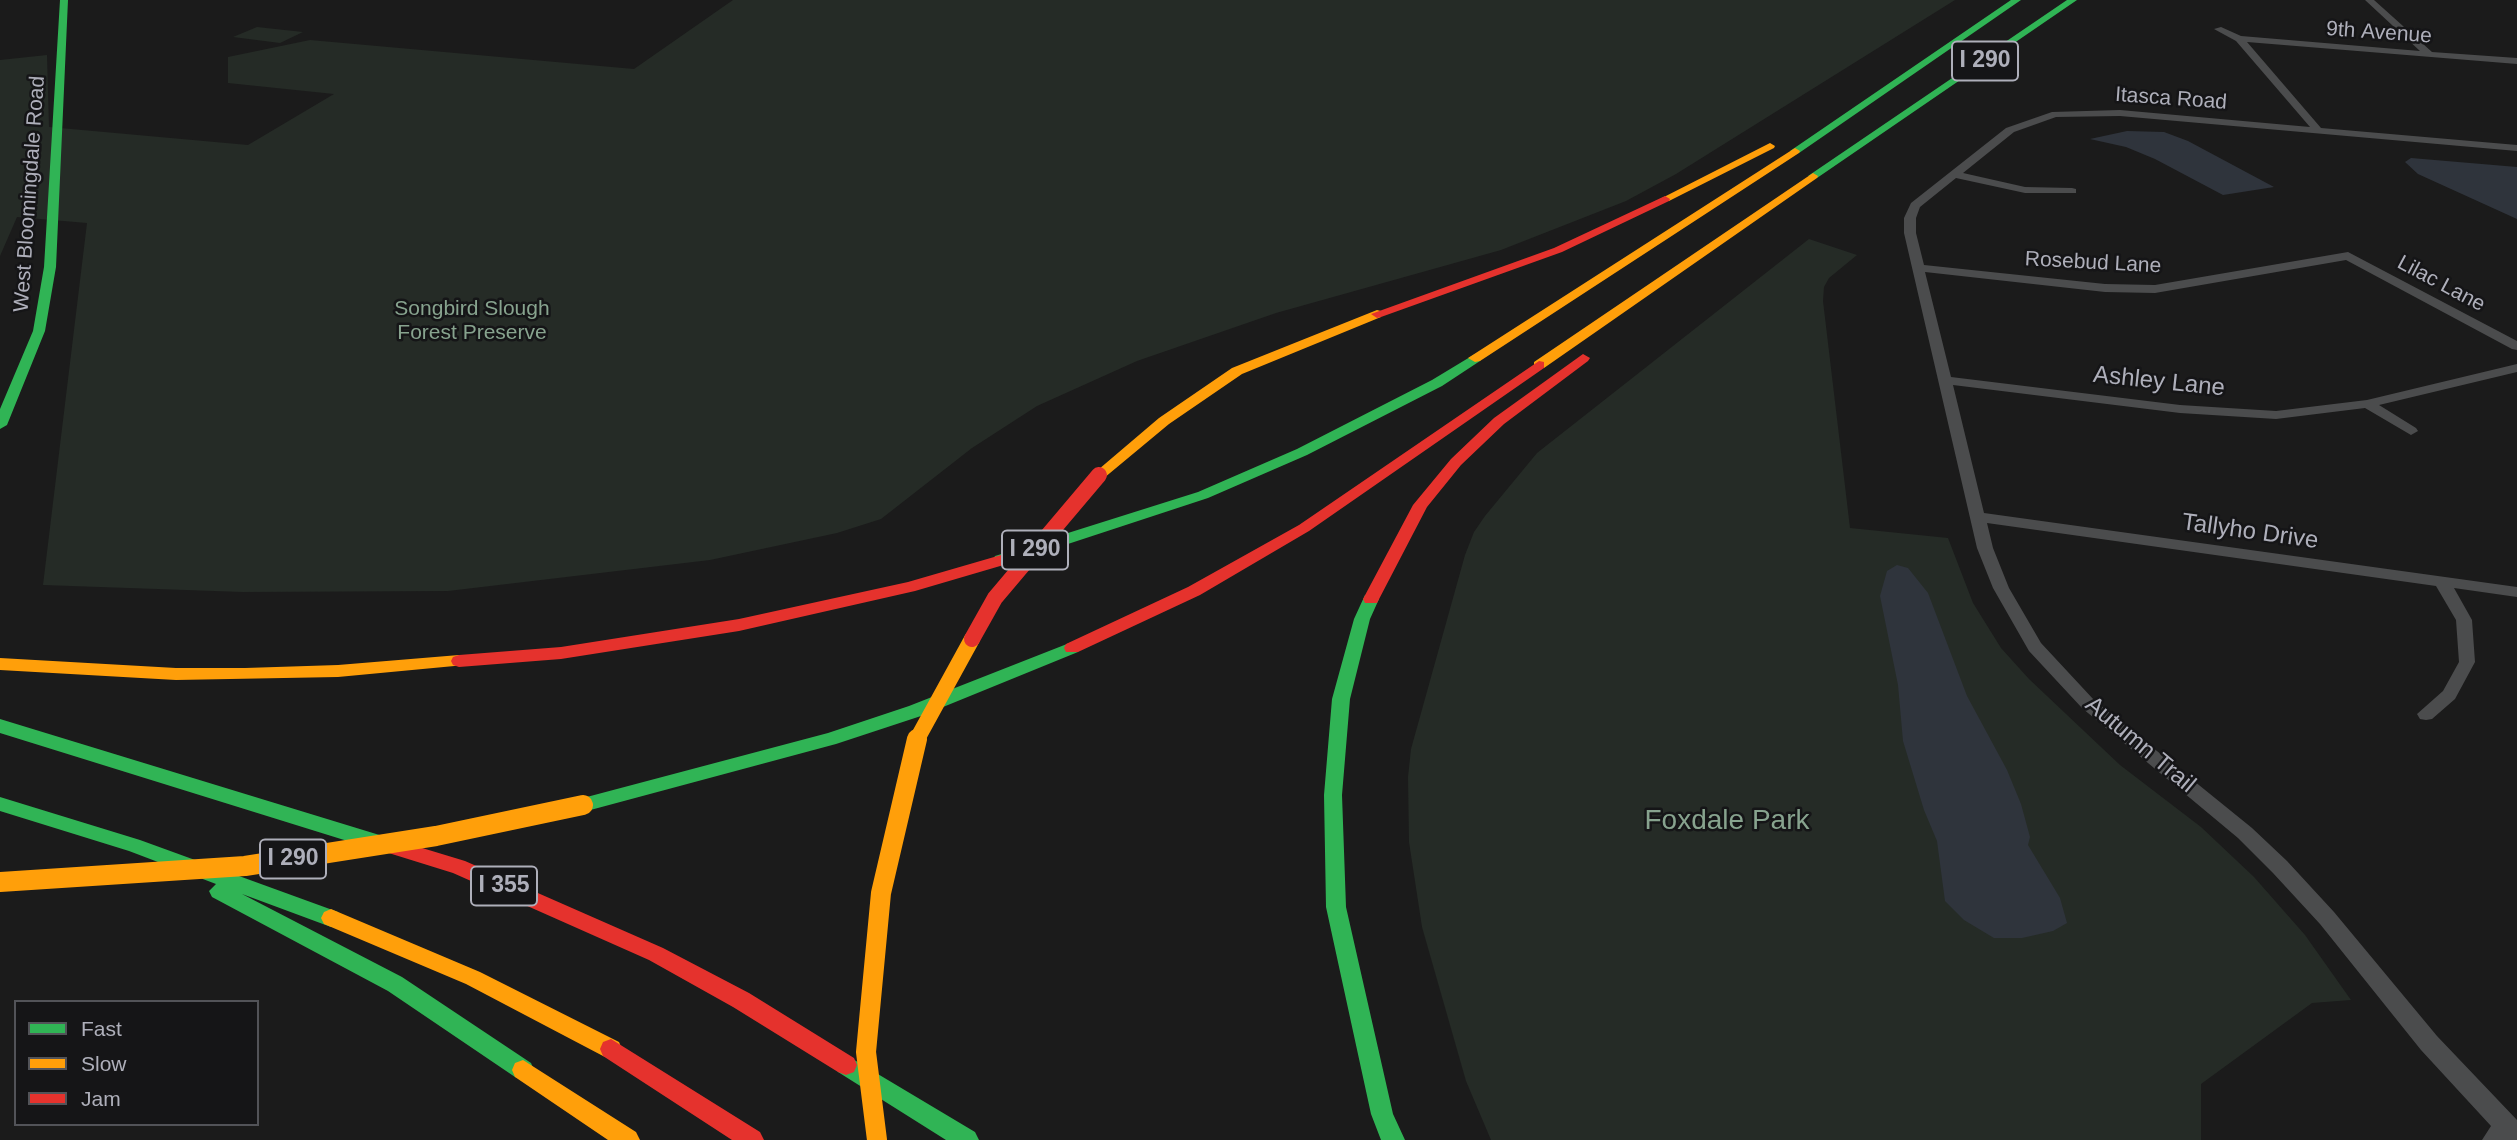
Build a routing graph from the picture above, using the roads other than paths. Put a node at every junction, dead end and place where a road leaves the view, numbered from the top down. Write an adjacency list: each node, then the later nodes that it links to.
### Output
1 (64, 0): 23 (main road, West Bloomingdale Road)
2 (2017, 0): 7 (main road, I 290)
3 (2073, 0): 10 (main road, I 290)
4 (2369, 0): 8 (street)
5 (2218, 29): 6 (street)
6 (2239, 39): 8 (street, 9th Avenue); 11 (street)
7 (1946, 46): 28 (main road, I 290); 37 (main road, bridge)
8 (2429, 54): 9 (street, 9th Avenue)
9 (2517, 61)
10 (1898, 121): 17 (main road); 33 (main road, I 290, bridge)
11 (2318, 130): 12 (street, Itasca Road); 13 (street, Itasca Road)
12 (2517, 148)
13 (1954, 174): 14 (street); 16 (street, Itasca Road)
14 (2072, 191)
15 (2348, 256): 16 (street, Rosebud Lane); 18 (street, Lilac Lane)
16 (1919, 268): 21 (street, Autumn Trail)
17 (1660, 302)
18 (2517, 346)
19 (1594, 350): 39 (main road)
20 (2517, 368): 22 (street, Ashley Lane)
21 (1946, 380): 22 (street, Ashley Lane); 25 (street, Autumn Trail)
22 (2367, 404): 24 (street)
23 (0, 425)
24 (2411, 431)
25 (1977, 517): 26 (street, Tallyho Drive); 34 (street, Autumn Trail)
26 (2442, 582): 27 (street, Tallyho Drive); 29 (street)
27 (2517, 592)
28 (0, 664)
29 (2426, 714)
30 (0, 726): 38 (main road, I 355)
31 (0, 804): 32 (main road)
32 (133, 845): 35 (main road); 36 (main road)
33 (0, 882)
34 (2506, 1133)
35 (628, 1140)
36 (752, 1140)
37 (877, 1140)
38 (967, 1140)
39 (1393, 1140)

